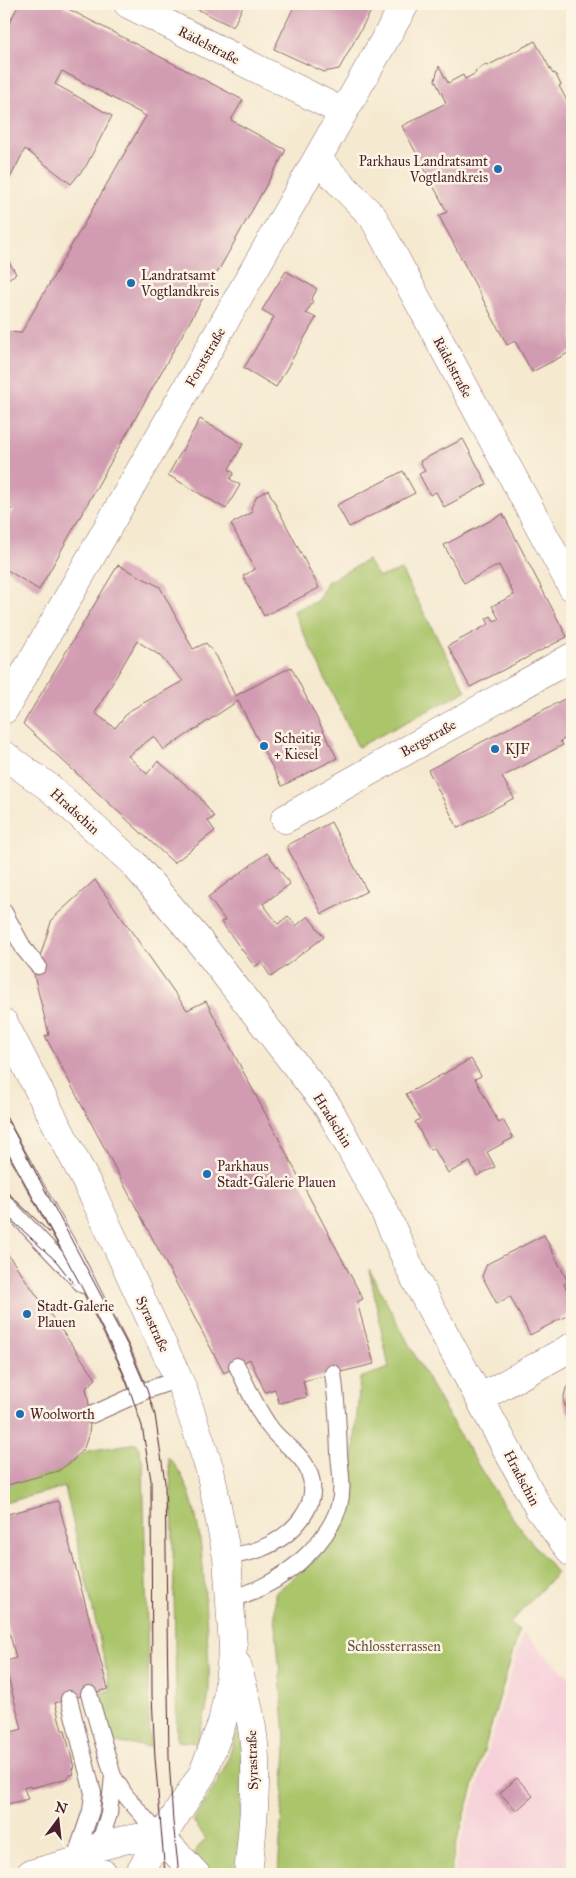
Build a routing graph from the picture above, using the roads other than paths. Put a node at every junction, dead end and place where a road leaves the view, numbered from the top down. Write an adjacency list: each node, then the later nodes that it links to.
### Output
1 (128, 4): 3 (street, Rädelstraße)
2 (405, 4): 3 (street, Forststraße)
3 (343, 112): 4 (street, Forststraße)
4 (317, 159): 5 (street, Rädelstraße); 7 (street, Forststraße)
5 (572, 587)
6 (572, 657): 9 (street, Bergstraße)
7 (4, 710)
8 (4, 755): 21 (street, Hradschin)
9 (284, 819)
10 (4, 912): 11 (lane)
11 (38, 966)
12 (4, 1023): 19 (street, Syrastraße)
13 (4, 1130): 15 (lane)
14 (4, 1202): 15 (lane)
15 (93, 1296): 20 (lane)
16 (572, 1347): 21 (street)
17 (238, 1366): 24 (lane)
18 (333, 1373): 25 (lane)
19 (179, 1379): 20 (lane); 24 (street, Syrastraße)
20 (140, 1393): 22 (lane)
21 (480, 1398): 23 (street, Hradschin)
22 (91, 1415)
23 (572, 1553)
24 (227, 1557): 25 (street, Syrastraße)
25 (230, 1600): 26 (street, Syrastraße)
26 (233, 1647): 30 (street, Syrastraße); 37 (street, Syrastraße)
27 (89, 1694): 29 (lane)
28 (69, 1699): 32 (lane)
29 (113, 1776): 30 (lane); 31 (lane)
30 (162, 1838): 31 (street); 35 (street, Syrastraße); 36 (street)
31 (98, 1847): 32 (street)
32 (74, 1862): 33 (street); 34 (street)
33 (30, 1874)
34 (104, 1874)
35 (138, 1874)
36 (196, 1874)
37 (248, 1874)

